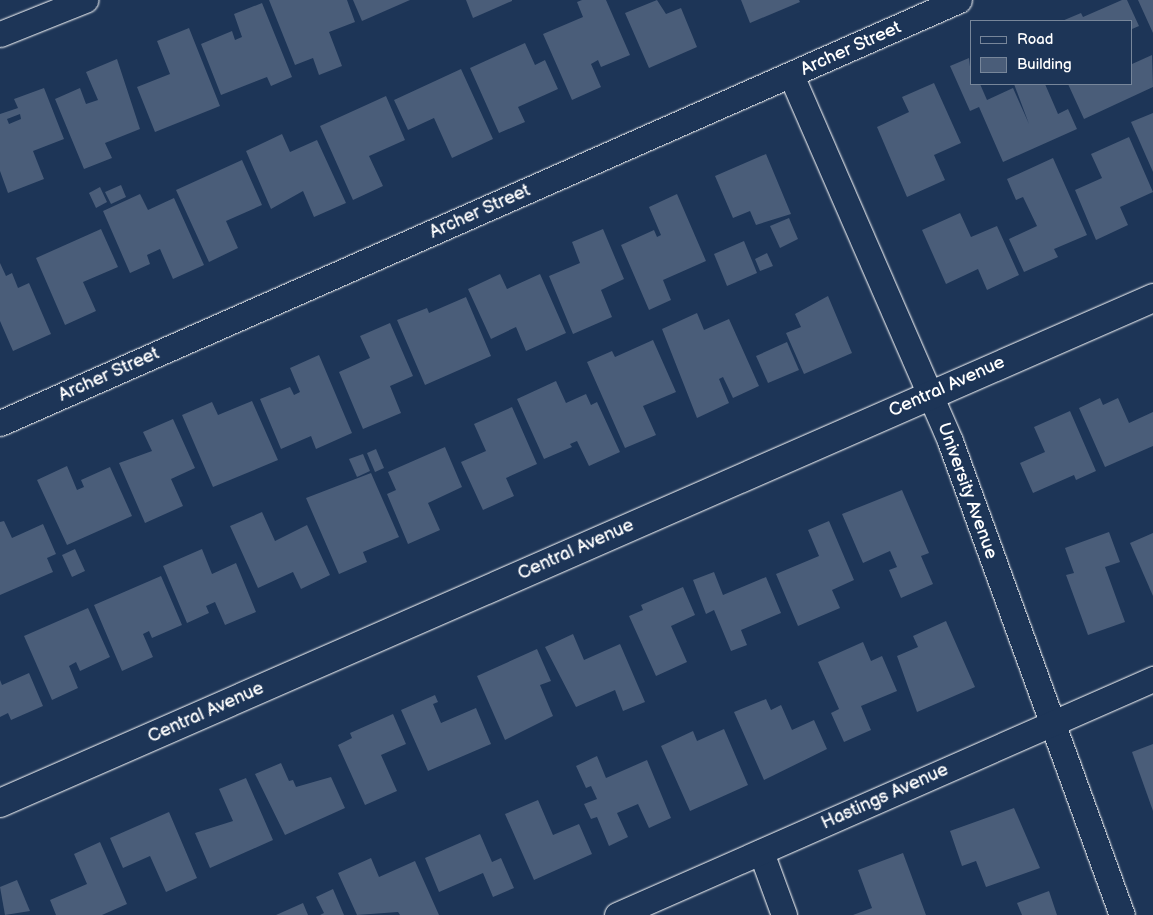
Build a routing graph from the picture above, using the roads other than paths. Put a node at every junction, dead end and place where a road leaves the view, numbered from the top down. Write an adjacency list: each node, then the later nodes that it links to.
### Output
1 (85, 0): 3 (street)
2 (959, 0): 4 (street, Archer Street)
3 (0, 34)
4 (791, 75): 6 (street, University Avenue); 7 (street, Archer Street)
5 (1153, 298): 6 (street, Central Avenue)
6 (931, 394): 9 (street, University Avenue); 10 (street, Central Avenue)
7 (0, 423)
8 (1153, 679): 9 (street, Hastings Avenue)
9 (1051, 723): 11 (street, Hastings Avenue); 14 (street, University Avenue)
10 (0, 803)
11 (761, 852): 12 (street, Hastings Avenue); 13 (street)
12 (617, 915)
13 (784, 915)
14 (1122, 915)

